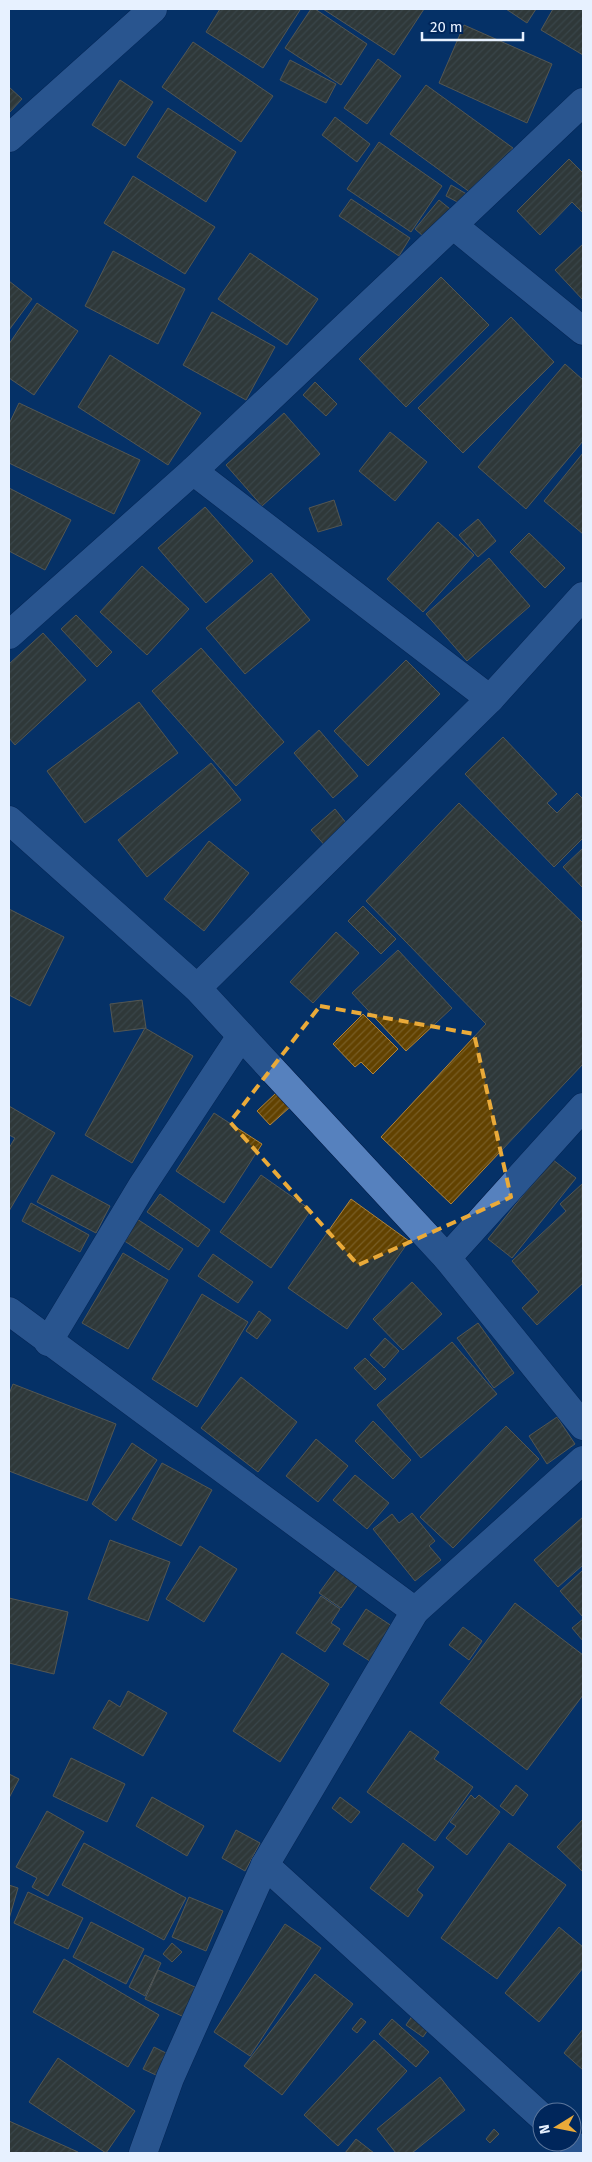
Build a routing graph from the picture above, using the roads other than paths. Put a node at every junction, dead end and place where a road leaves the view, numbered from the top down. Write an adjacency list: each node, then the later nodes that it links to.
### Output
1 (153, 9): 3 (street)
2 (583, 102): 4 (street)
3 (9, 138)
4 (454, 226): 5 (street); 6 (street)
5 (583, 331)
6 (193, 471): 8 (street); 9 (street)
7 (583, 596): 9 (street)
8 (9, 635)
9 (490, 698): 11 (street)
10 (9, 820): 11 (street)
11 (197, 988): 12 (street)
12 (241, 1036): 14 (street); 16 (street)
13 (583, 1107): 14 (street)
14 (447, 1258): 17 (street)
15 (9, 1311): 16 (street)
16 (48, 1342): 19 (street)
17 (583, 1426)
18 (583, 1460): 19 (street)
19 (415, 1611): 20 (street)
20 (265, 1865): 21 (street); 22 (street)
21 (532, 2108)
22 (143, 2153)

